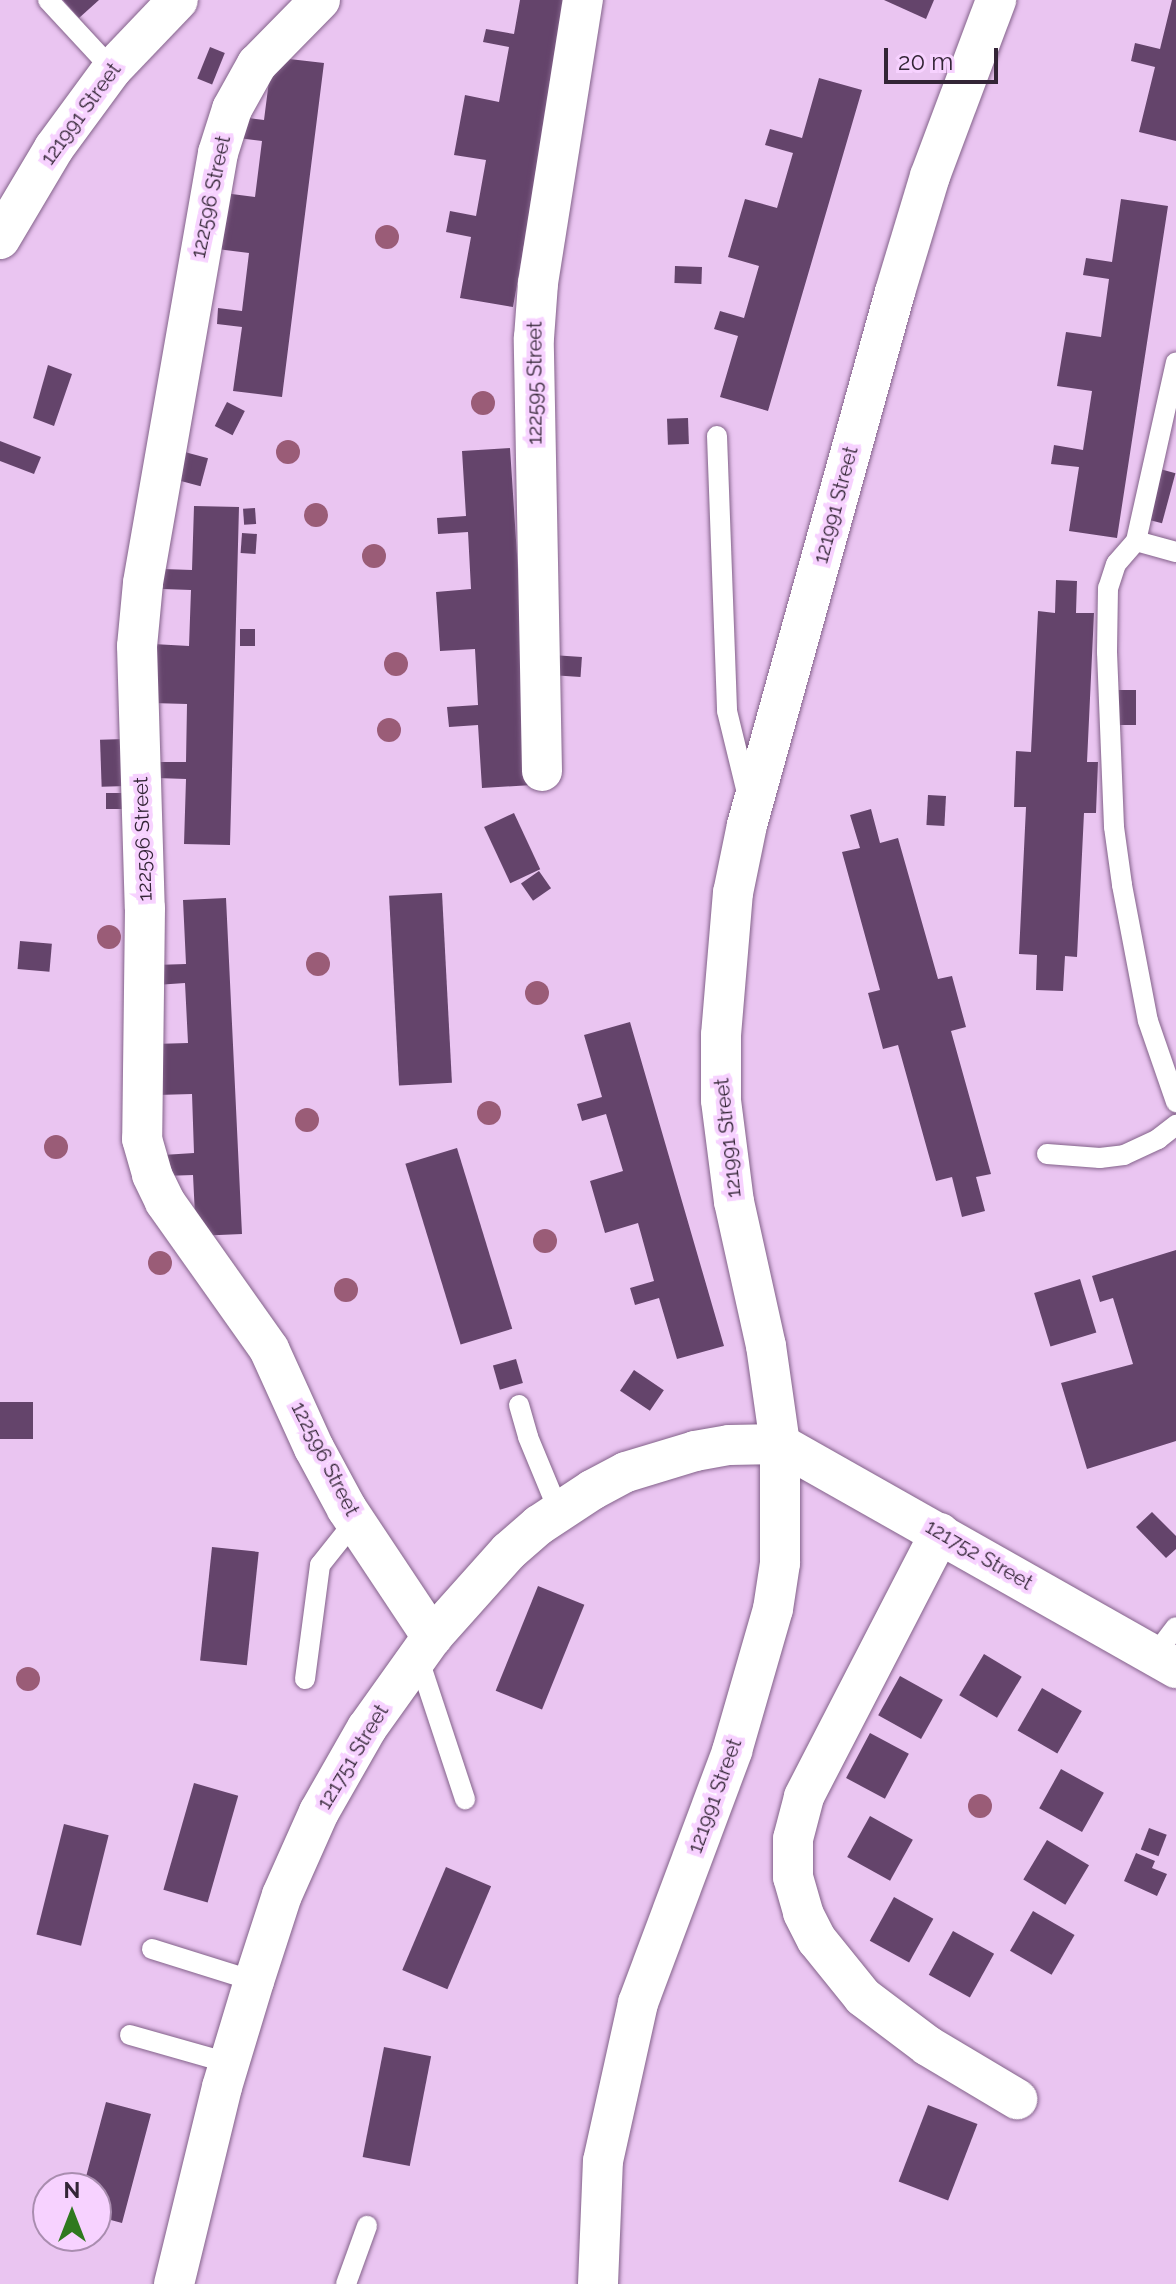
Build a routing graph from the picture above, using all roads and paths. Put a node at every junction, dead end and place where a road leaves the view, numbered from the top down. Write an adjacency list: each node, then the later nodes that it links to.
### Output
1 (48, 0): 6 (lane)
2 (178, 0): 6 (street, 121991 Street)
3 (320, 0): 20 (street, 122596 Street)
4 (583, 0): 12 (street, 122595 Street)
5 (996, 0): 13 (street, 121991 Street)
6 (112, 69): 7 (street, 121991 Street)
7 (0, 239)
8 (1176, 362): 10 (lane)
9 (717, 436): 13 (lane)
10 (1136, 541): 11 (lane); 14 (lane)
11 (1176, 552)
12 (542, 771)
13 (752, 809): 18 (street, 121991 Street)
14 (1176, 1102)
15 (1176, 1125): 16 (lane)
16 (1047, 1154)
17 (519, 1405): 19 (lane)
18 (780, 1444): 19 (street, 121751 Street); 21 (street, 121752 Street); 34 (street, 121991 Street)
19 (559, 1512): 22 (street, 121751 Street)
20 (355, 1521): 22 (street, 122596 Street); 24 (lane)
21 (940, 1533): 23 (street, 121752 Street); 30 (street)
22 (425, 1647): 25 (lane); 27 (street, 121751 Street)
23 (1169, 1650)
24 (305, 1679)
25 (465, 1799)
26 (152, 1949): 27 (lane)
27 (254, 1981): 29 (street, 121751 Street)
28 (130, 2035): 29 (lane)
29 (229, 2063): 32 (street, 121751 Street)
30 (1017, 2099)
31 (367, 2226): 33 (lane)
32 (174, 2284)
33 (346, 2284)
34 (598, 2284)

